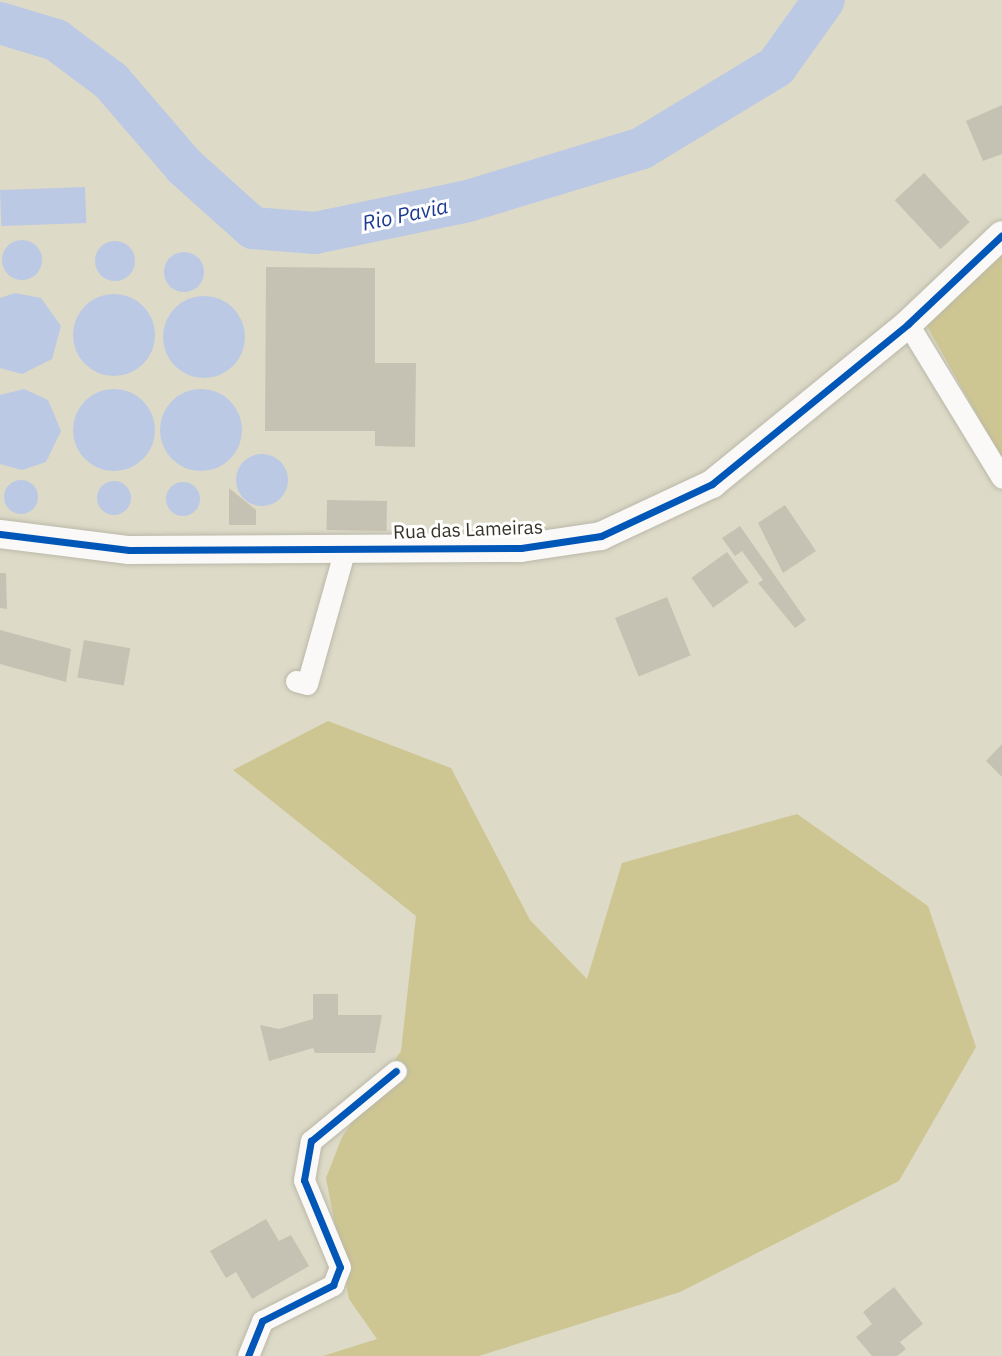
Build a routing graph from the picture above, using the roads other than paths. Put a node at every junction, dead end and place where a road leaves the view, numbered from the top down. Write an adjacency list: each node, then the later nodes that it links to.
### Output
1 (1002, 235): 2 (street, Rua das Lameiras)
2 (908, 324): 3 (street); 5 (street, Rua das Lameiras)
3 (1002, 478)
4 (0, 534): 5 (street, Rua das Lameiras)
5 (345, 549): 6 (street)
6 (296, 681)
7 (396, 1071): 8 (street)
8 (248, 1356)

